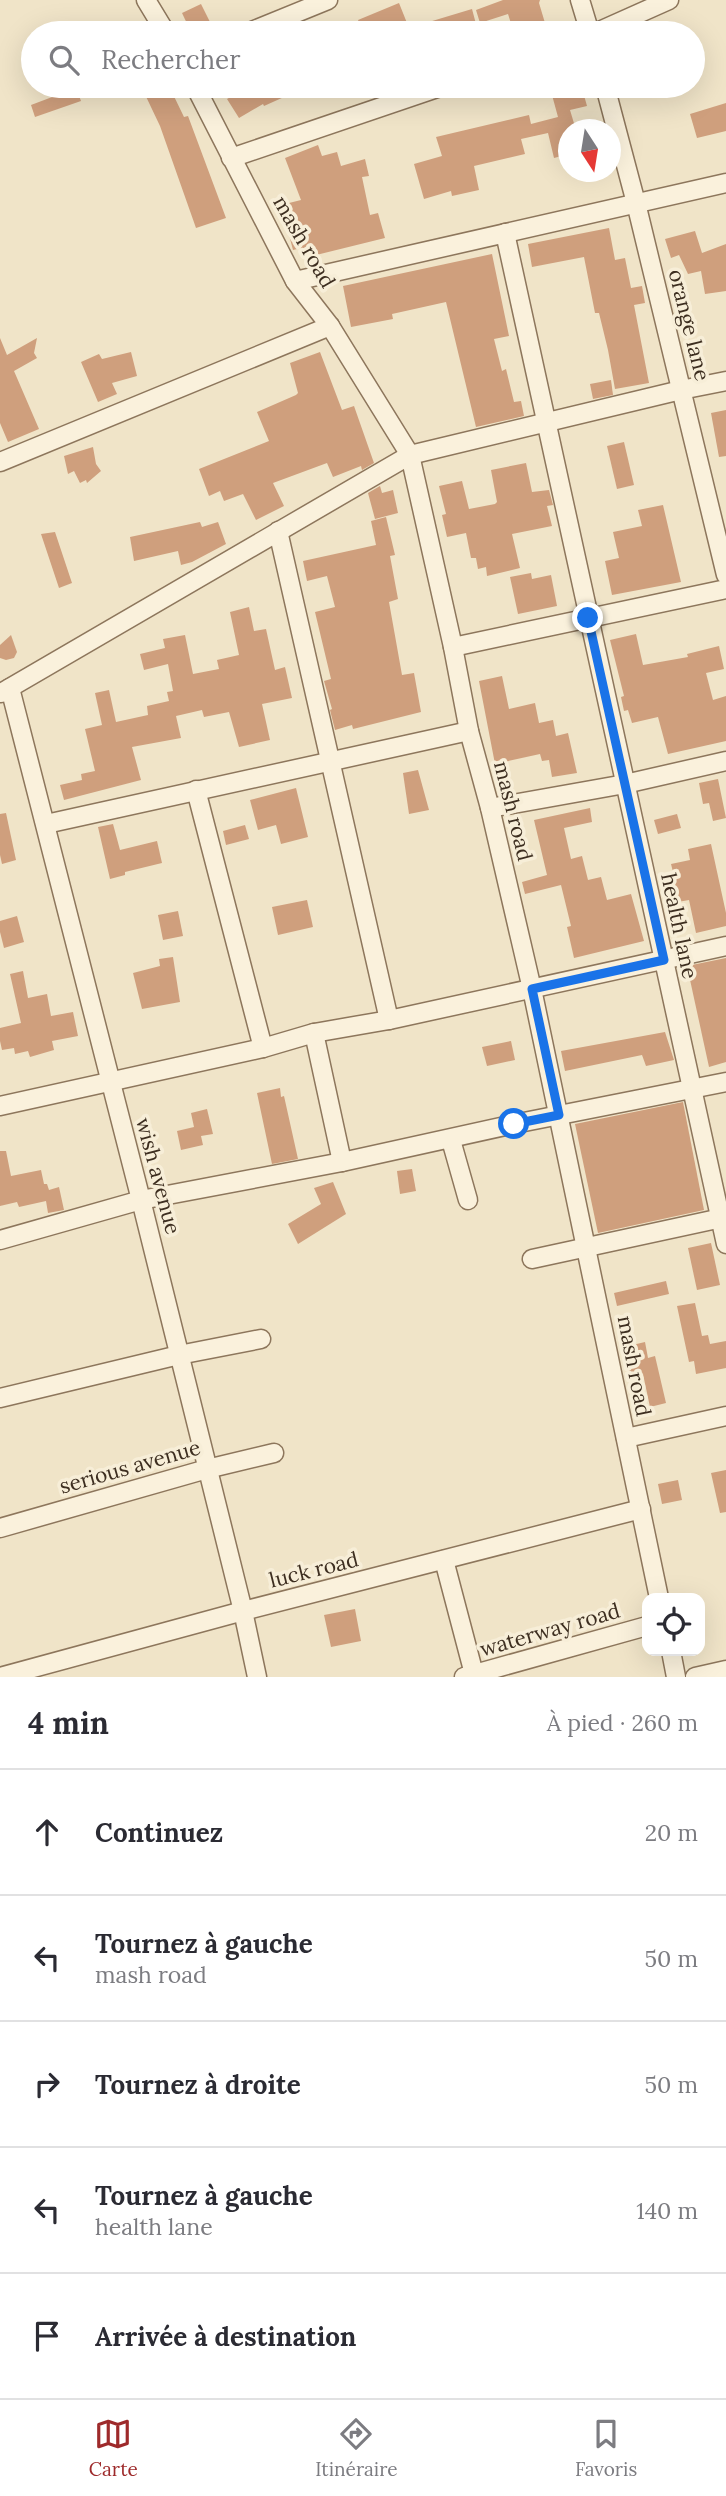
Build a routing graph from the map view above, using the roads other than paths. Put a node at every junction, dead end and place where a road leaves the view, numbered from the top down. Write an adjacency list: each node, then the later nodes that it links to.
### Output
1 (146, 0): 5 (street)
2 (328, 0): 6 (street)
3 (580, 0): 7 (street)
4 (670, 0): 8 (street)
5 (159, 21)
6 (276, 21)
7 (588, 21)
8 (621, 21)
9 (201, 98): 12 (street, mash road)
10 (408, 98): 12 (street)
11 (608, 98): 14 (street, orange lane)
12 (231, 158): 16 (street, mash road)
13 (726, 183): 14 (street)
14 (636, 203): 15 (street); 19 (street, orange lane)
15 (505, 233): 16 (street); 20 (street, health lane)
16 (295, 281): 17 (street, mash road)
17 (330, 326): 21 (street, mash road); 22 (street)
18 (726, 382): 19 (street)
19 (681, 390): 20 (street); 24 (street, orange lane)
20 (548, 422): 21 (street); 26 (street, health lane)
21 (410, 455): 23 (street); 27 (street, mash road)
22 (0, 462)
23 (278, 531): 28 (street); 30 (street)
24 (726, 575)
25 (726, 590): 26 (street)
26 (588, 618): 27 (street); 32 (street, health lane)
27 (453, 647): 29 (street, mash road)
28 (5, 690): 35 (street, wish avenue)
29 (469, 731): 30 (street); 34 (street, mash road)
30 (331, 761): 33 (street); 39 (street)
31 (726, 761): 32 (street)
32 (625, 784): 34 (street); 37 (street, health lane)
33 (196, 790): 35 (street); 41 (street)
34 (490, 808): 38 (street, mash road)
35 (46, 824): 42 (street, wish avenue)
36 (726, 946): 37 (street)
37 (664, 960): 38 (street); 44 (street, health lane)
38 (532, 989): 39 (street); 46 (street, mash road)
39 (389, 1020): 40 (street)
40 (314, 1033): 41 (street); 48 (street)
41 (263, 1048): 42 (street)
42 (109, 1082): 45 (street); 49 (street, wish avenue)
43 (726, 1082): 44 (street)
44 (692, 1089): 46 (street); 51 (street, health lane)
45 (0, 1106)
46 (559, 1115): 47 (street); 54 (street, mash road)
47 (451, 1140): 48 (street); 50 (street)
48 (342, 1162): 49 (street)
49 (141, 1200): 52 (street); 57 (street, wish avenue)
50 (468, 1200)
51 (723, 1218): 53 (street, health lane); 54 (street)
52 (0, 1240)
53 (726, 1244)
54 (587, 1247): 55 (street); 60 (street, mash road)
55 (532, 1259)
56 (261, 1339): 57 (street)
57 (179, 1355): 58 (street); 62 (street, wish avenue)
58 (0, 1398)
59 (726, 1416): 60 (street)
60 (625, 1438): 63 (street, mash road)
61 (274, 1453): 62 (street, serious avenue)
62 (207, 1469): 64 (street, serious avenue); 67 (street, wish avenue)
63 (640, 1509): 65 (street, luck road); 66 (street, mash road)
64 (0, 1528)
65 (444, 1560): 67 (street, luck road); 72 (street)
66 (658, 1593)
67 (243, 1611): 73 (street, luck road); 74 (street, wish avenue)
68 (642, 1628): 70 (street, waterway road)
69 (672, 1656): 75 (street)
70 (523, 1669): 72 (street, waterway road)
71 (726, 1671): 76 (street)
72 (469, 1676)
73 (0, 1677)
74 (257, 1677)
75 (676, 1677)
76 (695, 1677)

